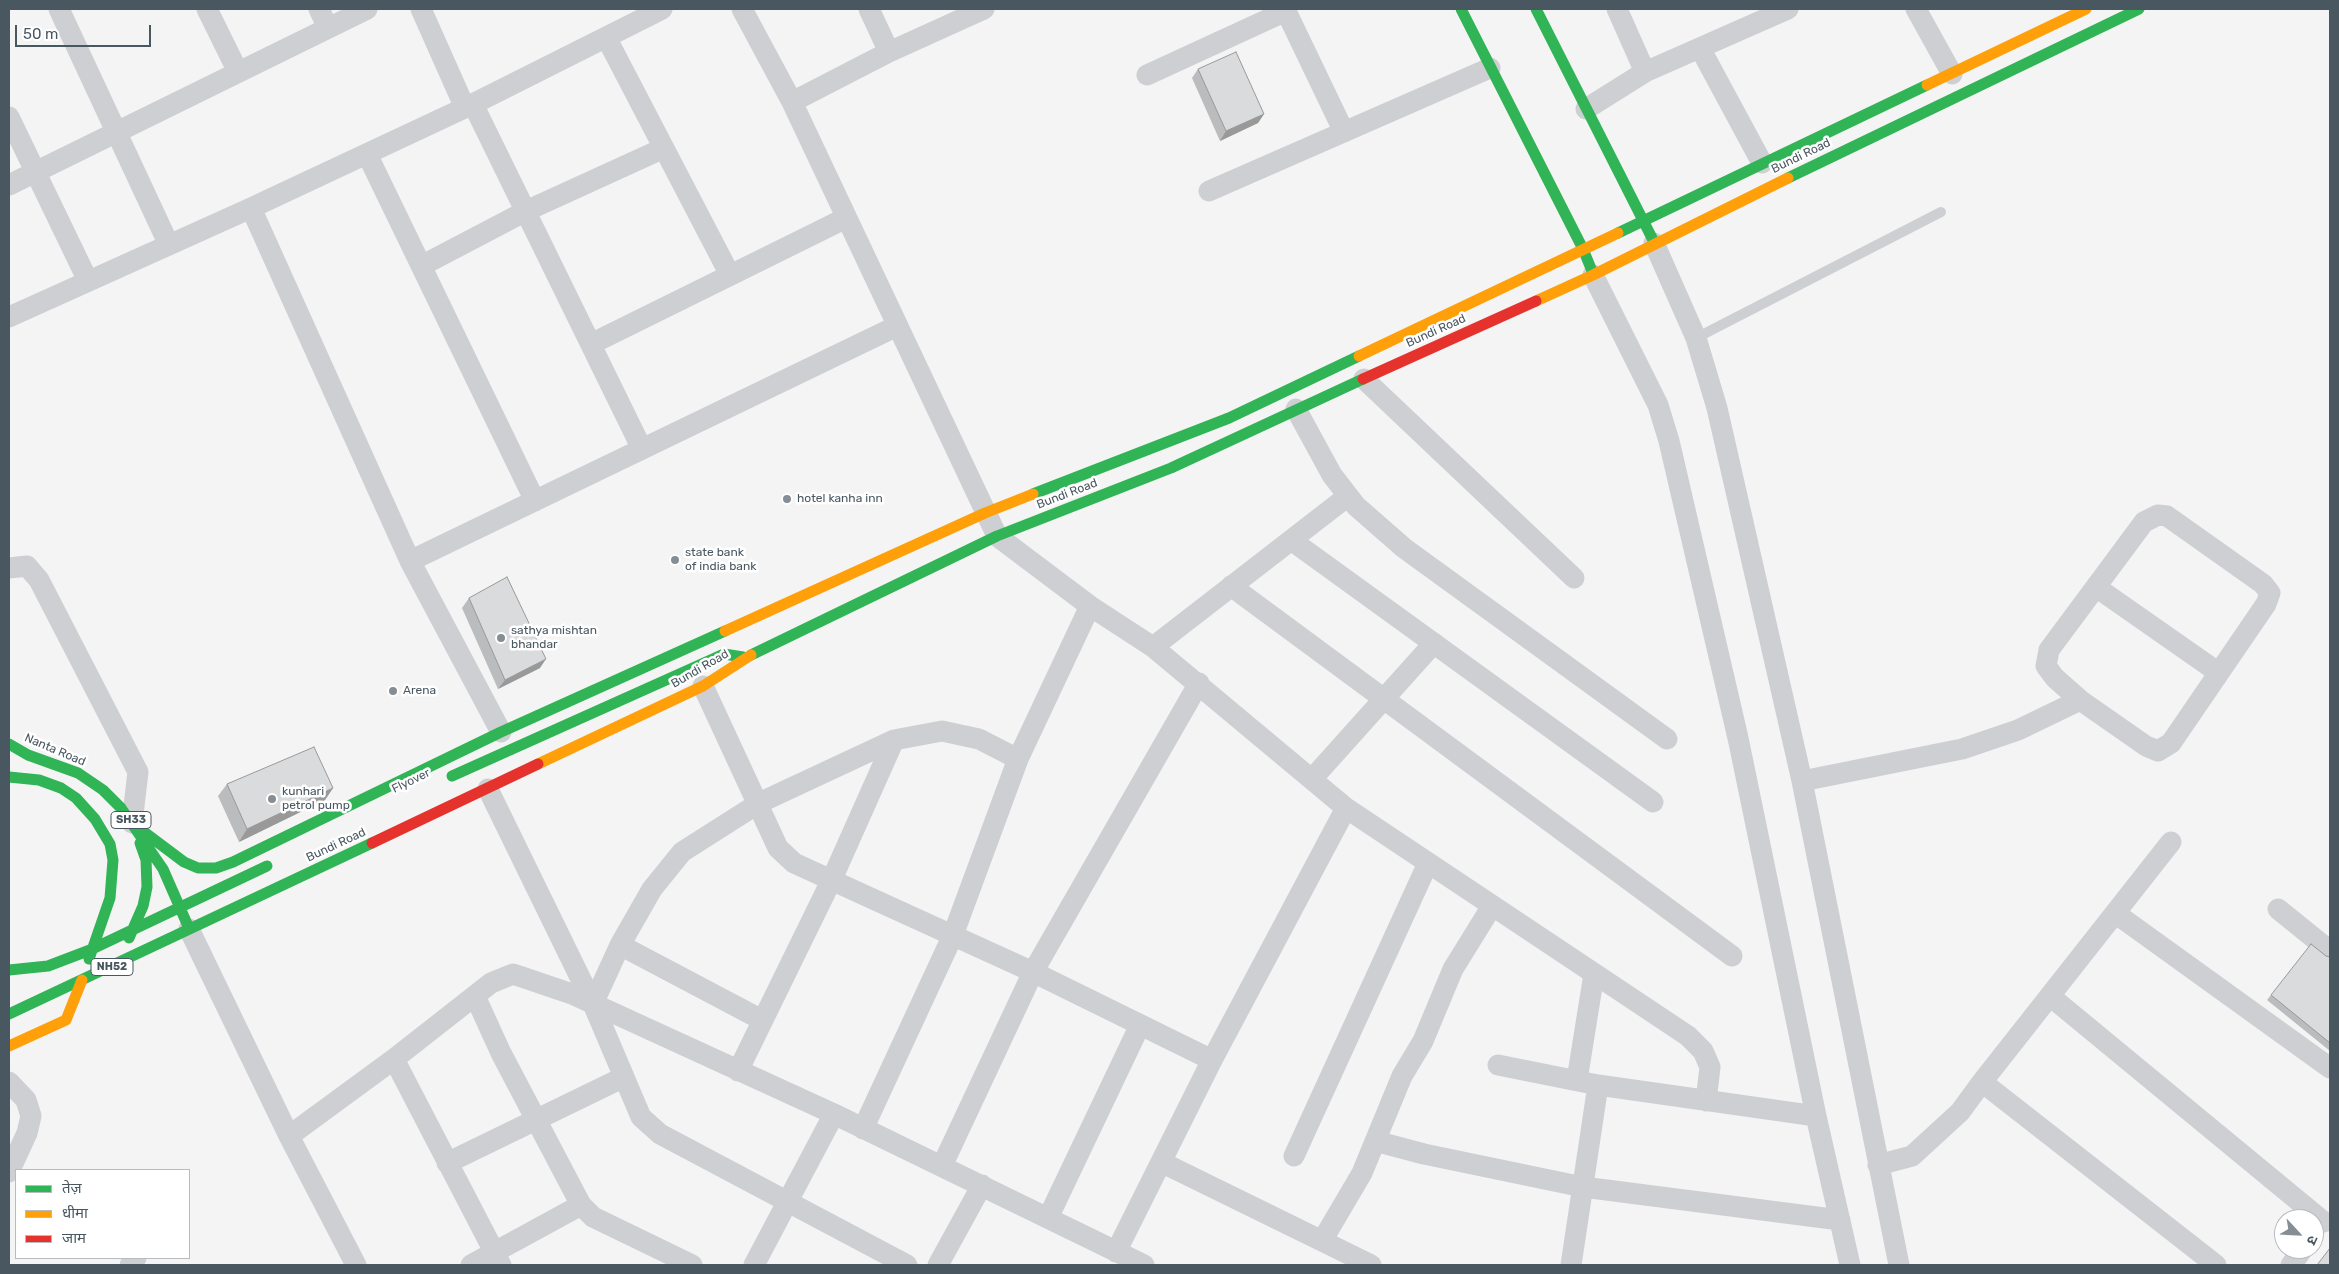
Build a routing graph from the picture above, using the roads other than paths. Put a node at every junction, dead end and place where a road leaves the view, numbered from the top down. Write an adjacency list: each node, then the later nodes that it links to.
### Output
1 (59, 9): 31 (street)
2 (207, 9): 23 (street)
3 (319, 9): 18 (street)
4 (367, 9): 18 (street)
5 (421, 9): 28 (street)
6 (662, 9): 19 (street)
7 (742, 9): 27 (street)
8 (869, 9): 21 (street)
9 (984, 9): 21 (street)
10 (1461, 9): 22 (main road)
11 (1536, 9): 29 (main road)
12 (1617, 9): 24 (street)
13 (1916, 9): 25 (street)
14 (2086, 9): 25 (main road, Bundi Road)
15 (2139, 9): 44 (main road, Bundi Road)
16 (1285, 10): 26 (street); 32 (street)
17 (1776, 11): 20 (street)
18 (328, 28): 23 (street)
19 (606, 37): 28 (street); 33 (street)
20 (1700, 48): 24 (street); 35 (street)
21 (889, 52): 27 (street)
22 (1490, 68): 32 (street); 46 (main road)
23 (238, 72): 31 (street)
24 (1645, 72): 29 (street)
25 (1952, 74): 35 (main road, Bundi Road)
26 (1147, 75)
27 (792, 102): 42 (street)
28 (469, 106): 34 (street); 40 (street)
29 (1586, 110): 43 (main road)
30 (9, 117): 36 (street)
31 (116, 132): 36 (street); 45 (street)
32 (1344, 132): 38 (street)
33 (664, 148): 40 (street); 48 (street)
34 (367, 154): 39 (street); 47 (street)
35 (1762, 163): 43 (main road, Bundi Road)
36 (35, 172): 37 (street); 50 (street)
37 (9, 185)
38 (1209, 191)
39 (251, 208): 45 (street); 63 (street)
40 (526, 211): 47 (street); 54 (street)
41 (1941, 212): 53 (lane)
42 (846, 218): 48 (street); 52 (street)
43 (1644, 221): 44 (main road); 46 (main road, Bundi Road)
44 (1654, 242): 49 (main road, Bundi Road); 53 (street)
45 (169, 245): 50 (street)
46 (1584, 249): 49 (main road); 60 (main road, Bundi Road)
47 (421, 266): 59 (street)
48 (730, 275): 54 (street)
49 (1593, 275): 55 (main road, Bundi Road); 131 (street)
50 (88, 281): 51 (street)
51 (9, 317)
52 (898, 326): 57 (street); 60 (street)
53 (1696, 338): 87 (street)
54 (591, 344): 57 (street)
55 (1364, 379): 56 (main road, Bundi Road); 65 (street)
56 (1296, 409): 58 (street); 61 (main road, Bundi Road)
57 (642, 449): 59 (street)
58 (1348, 496): 62 (street); 78 (street)
59 (535, 501): 63 (street)
60 (985, 513): 61 (street); 77 (main road, Bundi Road)
61 (997, 536): 68 (street); 71 (main road, Bundi Road)
62 (1291, 540): 66 (street); 69 (street)
63 (410, 561): 77 (street)
64 (9, 568): 92 (street)
65 (1574, 578)
66 (1232, 586): 70 (street); 75 (street)
67 (2096, 587): 72 (street); 72 (street); 76 (street)
68 (1090, 606): 70 (street); 83 (street)
69 (1434, 643): 75 (street); 89 (street)
70 (1153, 647): 73 (street)
71 (746, 658): 74 (main road, Bundi Road); 86 (main road, Flyover)
72 (2219, 672): 76 (street)
73 (1199, 683): 85 (street); 107 (street)
74 (703, 686): 88 (main road, Bundi Road); 90 (street)
75 (1386, 700): 85 (street); 104 (street)
76 (2080, 700): 87 (street)
77 (501, 732): 92 (main road, Bundi Road)
78 (1667, 739)
79 (894, 740): 83 (street); 90 (street); 96 (street)
80 (9, 744): 82 (main road, Nanta Road / SH33)
81 (9, 754): 82 (main road)
82 (28, 755): 92 (main road, Nanta Road / SH33)
83 (1018, 759): 101 (street)
84 (9, 777): 109 (main road)
85 (1312, 779): 91 (street)
86 (439, 782)
87 (1802, 782): 139 (street)
88 (488, 789): 100 (main road, Bundi Road); 114 (street)
89 (1653, 802)
90 (759, 803): 96 (street); 102 (street)
91 (1346, 808): 95 (street); 120 (street)
92 (132, 823): 100 (main road, Nanta Road / SH33); 105 (main road)
93 (2171, 842): 99 (street)
94 (281, 859): 106 (main road)
95 (1428, 863): 97 (street); 136 (street)
96 (832, 879): 101 (street); 116 (street)
97 (1492, 906): 108 (street); 135 (street)
98 (2278, 909): 103 (street)
99 (2115, 913): 111 (street); 122 (street)
100 (189, 929): 105 (main road, Bundi Road / NH52); 134 (street)
101 (953, 935): 107 (street); 133 (street)
102 (620, 945): 114 (street); 116 (street)
103 (2330, 951)
104 (1732, 956)
105 (107, 969): 109 (main road, Bundi Road / NH52)
106 (9, 970)
107 (1033, 972): 117 (street); 140 (street)
108 (1594, 974): 125 (street); 129 (street)
109 (82, 980): 113 (main road, Bundi Road / NH52); 118 (main road)
110 (475, 996): 114 (street); 119 (street); 132 (street)
111 (2050, 996): 127 (street); 146 (street)
112 (9, 999): 113 (main road)
113 (34, 1003): 115 (main road, Bundi Road)
114 (593, 1004): 123 (street); 124 (street)
115 (9, 1014)
116 (762, 1020): 123 (street)
117 (1140, 1025): 120 (street); 147 (street)
118 (9, 1046)
119 (394, 1059): 134 (street); 138 (street)
120 (1212, 1060): 137 (street)
121 (1498, 1065): 125 (street)
122 (2330, 1068)
123 (738, 1070): 130 (street)
124 (624, 1077): 132 (street); 144 (street)
125 (1577, 1080): 128 (street)
126 (9, 1082): 141 (street)
127 (1982, 1082): 139 (street); 163 (street)
128 (1598, 1085): 129 (street); 143 (street)
129 (1706, 1101): 131 (street)
130 (834, 1114): 133 (street); 144 (street)
131 (1816, 1116): 148 (street)
132 (536, 1120): 138 (street); 145 (street)
133 (863, 1129): 140 (street)
134 (289, 1136): 152 (street)
135 (1375, 1142): 143 (street); 149 (street)
136 (1294, 1156)
137 (1161, 1162): 149 (street); 150 (street)
138 (447, 1163): 151 (street)
139 (1878, 1165): 162 (street)
140 (942, 1166): 142 (street)
141 (9, 1172)
142 (982, 1185): 147 (street); 157 (street)
143 (1583, 1187): 148 (street); 160 (street)
144 (788, 1203): 155 (street); 156 (street)
145 (581, 1205): 151 (street); 154 (street)
146 (2305, 1209)
147 (1048, 1218): 150 (street)
148 (1840, 1220): 161 (street)
149 (1322, 1241): 159 (street)
150 (1116, 1252): 158 (street)
151 (497, 1259): 153 (street)
152 (356, 1265)
153 (471, 1265)
154 (692, 1265)
155 (754, 1265)
156 (906, 1265)
157 (938, 1265)
158 (1144, 1265)
159 (1371, 1265)
160 (1571, 1265)
161 (1850, 1265)
162 (1899, 1265)
163 (2216, 1265)

